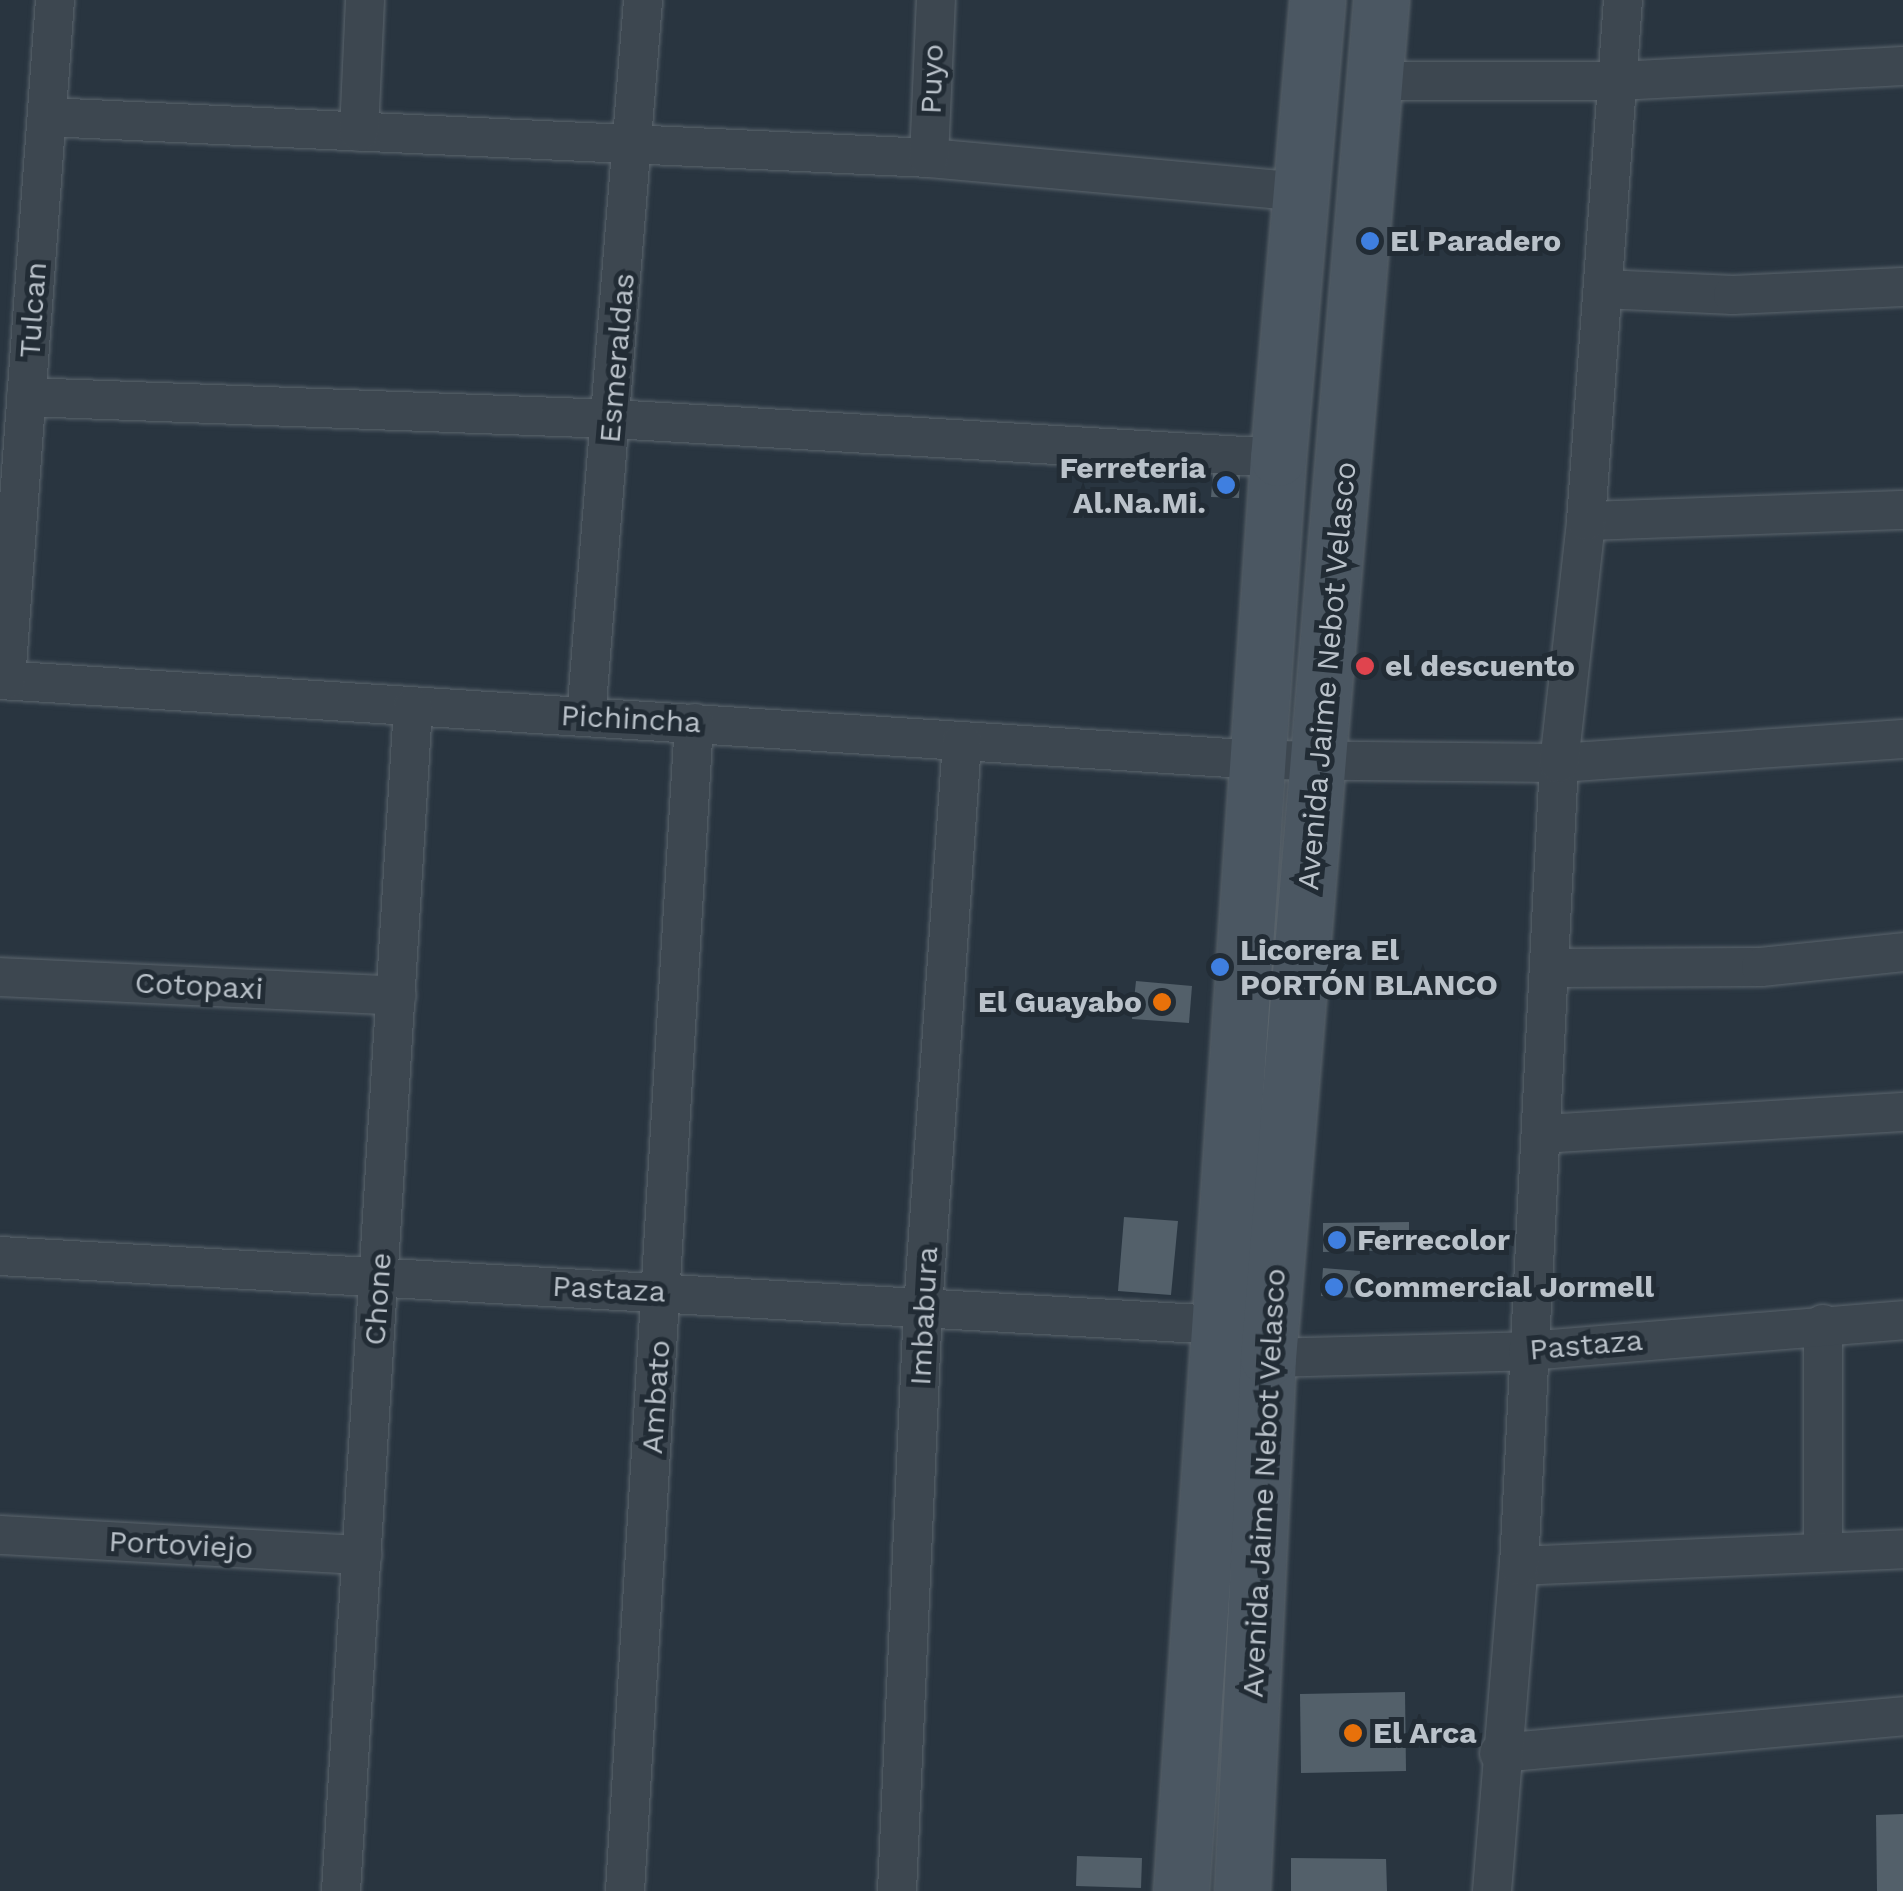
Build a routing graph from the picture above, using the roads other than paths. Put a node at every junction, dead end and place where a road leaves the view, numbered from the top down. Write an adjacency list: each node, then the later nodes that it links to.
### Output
1 (55, 0): 11 (street, Tulcan)
2 (366, 0): 12 (street)
3 (643, 0): 13 (street, Esmeraldas)
4 (936, 0): 14 (street, Puyo)
5 (1317, 0): 15 (main road, Avenida Jaime Nebot Velasco)
6 (1381, 0): 10 (main road, Avenida Jaime Nebot Velasco)
7 (1623, 0): 9 (street)
8 (1903, 66): 9 (street)
9 (1618, 80): 10 (street); 17 (street)
10 (1376, 81): 30 (main road, Avenida Jaime Nebot Velasco)
11 (46, 117): 12 (street); 18 (street, Tulcan)
12 (359, 132): 13 (street)
13 (634, 144): 14 (street); 19 (street, Esmeraldas)
14 (929, 158): 15 (street)
15 (1304, 192): 20 (main road, Avenida Jaime Nebot Velasco)
16 (1903, 286): 17 (street)
17 (1603, 289): 22 (street)
18 (26, 396): 19 (street); 23 (street, Tulcan)
19 (612, 419): 20 (street); 25 (street, Esmeraldas)
20 (1278, 458): 29 (main road, Avenida Jaime Nebot Velasco)
21 (1903, 510): 22 (street)
22 (1586, 521): 31 (street)
23 (3, 680): 24 (street, Pichincha)
24 (413, 707): 25 (street, Pichincha); 35 (street, Chone)
25 (586, 716): 26 (street, Pichincha)
26 (694, 722): 28 (street, Pichincha); 40 (street, Ambato)
27 (1903, 739): 31 (street, Pichincha)
28 (962, 742): 29 (street, Pichincha); 41 (street, Imbabura)
29 (1262, 760): 30 (street, Pichincha); 44 (main road, Avenida Jaime Nebot Velasco)
30 (1321, 760): 31 (street, Pichincha); 46 (main road, Avenida Jaime Nebot Velasco)
31 (1559, 763): 33 (street)
32 (1903, 952): 33 (street)
33 (1550, 968): 37 (street)
34 (0, 977): 35 (street, Cotopaxi)
35 (397, 996): 39 (street, Chone)
36 (1903, 1112): 37 (street)
37 (1543, 1134): 45 (street)
38 (0, 1256): 39 (street, Pastaza)
39 (380, 1275): 40 (street, Pastaza); 50 (street, Chone)
40 (662, 1292): 41 (street, Pastaza); 55 (street, Ambato)
41 (923, 1308): 44 (street, Pastaza); 56 (street, Imbabura)
42 (1903, 1320): 43 (street, Pastaza)
43 (1823, 1324): 45 (street, Pastaza); 49 (street)
44 (1218, 1325): 57 (main road, Avenida Jaime Nebot Velasco)
45 (1528, 1351): 46 (street, Pastaza); 51 (street)
46 (1268, 1358): 58 (main road, Avenida Jaime Nebot Velasco)
47 (0, 1535): 50 (street, Portoviejo)
48 (1903, 1549): 49 (street)
49 (1824, 1551): 51 (street)
50 (362, 1555): 54 (street, Chone)
51 (1519, 1566): 53 (street)
52 (1903, 1716): 53 (street)
53 (1499, 1753): 59 (street)
54 (340, 1891)
55 (625, 1891)
56 (897, 1891)
57 (1182, 1891)
58 (1242, 1891)
59 (1492, 1891)

